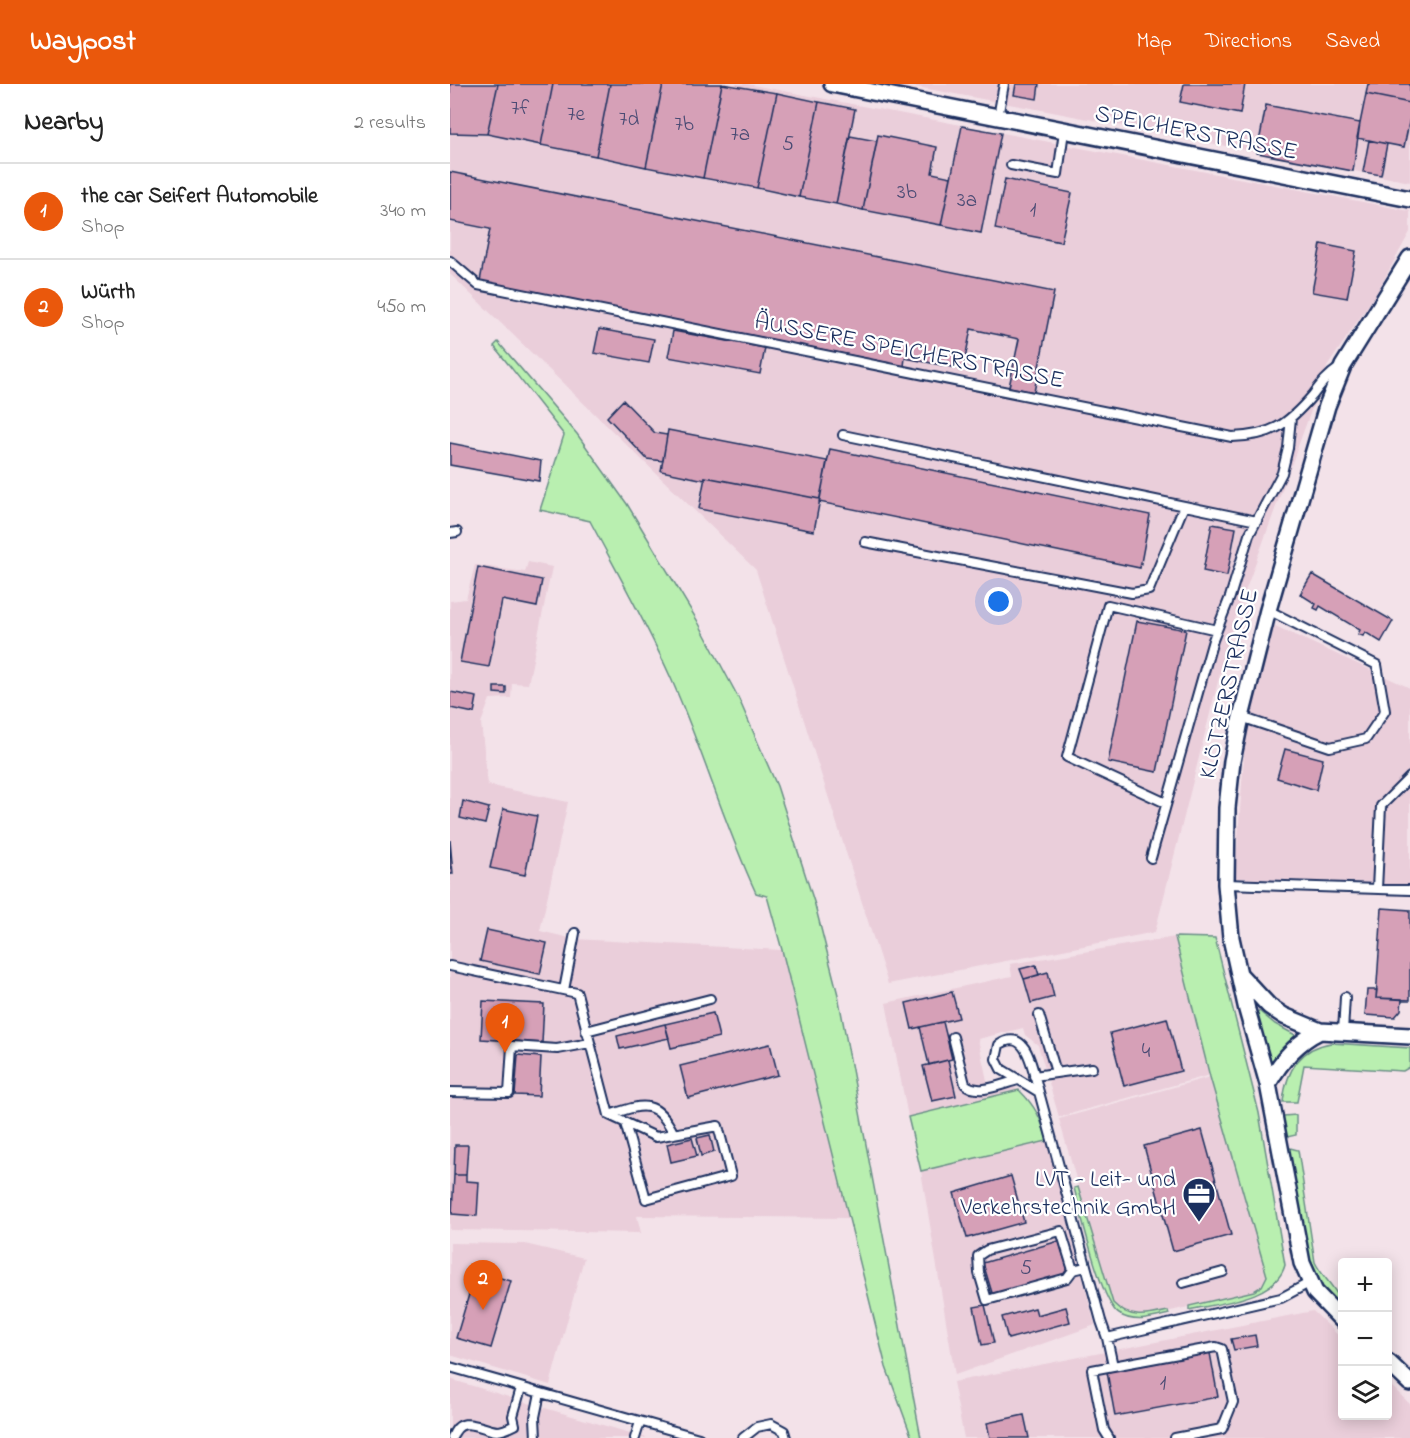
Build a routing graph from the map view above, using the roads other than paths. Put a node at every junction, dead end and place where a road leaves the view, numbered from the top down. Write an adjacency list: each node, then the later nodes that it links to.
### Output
1 (832, 84): 3 (street, SPEICHERSTRASSE)
2 (1004, 84): 3 (lane)
3 (998, 117): 4 (street, SPEICHERSTRASSE)
4 (1064, 131): 5 (lane); 6 (street, SPEICHERSTRASSE)
5 (1011, 165)
6 (1410, 199)
7 (1410, 258): 9 (street, KLÖTZERSTRASSE)
8 (450, 261): 10 (lane, ÄUSSERE SPEICHERSTRASSE)
9 (1343, 366): 10 (lane, ÄUSSERE SPEICHERSTRASSE); 15 (street, KLÖTZERSTRASSE)
10 (1291, 418): 13 (lane)
11 (843, 435): 12 (lane)
12 (1184, 506): 13 (lane); 14 (lane)
13 (1257, 521): 16 (lane)
14 (866, 542)
15 (1268, 610): 17 (street, KLÖTZERSTRASSE); 17 (lane)
16 (1217, 630): 19 (lane); 19 (lane)
17 (1241, 717): 21 (street, KLÖTZERSTRASSE)
18 (1410, 777): 22 (lane)
19 (1166, 803): 20 (lane)
20 (1151, 858)
21 (1226, 884): 22 (lane); 26 (street, KLÖTZERSTRASSE)
22 (1377, 889): 23 (lane)
23 (1410, 890)
24 (575, 933): 27 (lane)
25 (450, 966): 27 (lane)
26 (1238, 973): 32 (street); 41 (street, KLÖTZERSTRASSE)
27 (564, 990): 31 (lane)
28 (1345, 997): 33 (lane)
29 (710, 999): 31 (lane)
30 (1040, 1015): 38 (lane)
31 (586, 1031): 36 (lane)
32 (1320, 1031): 33 (street); 41 (street)
33 (1343, 1032): 34 (street)
34 (1410, 1036)
35 (953, 1037): 40 (lane)
36 (590, 1043): 42 (lane); 44 (lane)
37 (1092, 1068): 38 (lane)
38 (1056, 1072): 39 (lane)
39 (1034, 1076): 40 (lane); 43 (lane)
40 (1018, 1080): 43 (lane)
41 (1268, 1084): 51 (street, KLÖTZERSTRASSE)
42 (450, 1092)
43 (1039, 1092): 47 (lane)
44 (609, 1115): 45 (lane); 46 (lane)
45 (625, 1123): 46 (lane); 46 (lane)
46 (674, 1134)
47 (1086, 1267): 48 (lane); 53 (lane)
48 (1073, 1270): 48 (lane)
49 (1223, 1272): 50 (lane)
50 (1183, 1283)
51 (1309, 1283): 52 (street); 53 (lane)
52 (1338, 1316)
53 (1107, 1338): 55 (lane)
54 (450, 1366): 58 (lane)
55 (1113, 1366): 67 (lane); 68 (lane)
56 (1392, 1366): 57 (street)
57 (1410, 1383)
58 (521, 1388): 59 (lane); 61 (lane)
59 (540, 1393): 60 (lane); 62 (lane)
60 (640, 1422): 63 (lane); 64 (lane)
61 (452, 1438)
62 (536, 1438)
63 (635, 1438)
64 (699, 1438)
65 (743, 1438): 66 (lane)
66 (786, 1438)
67 (1109, 1438)
68 (1175, 1438)

